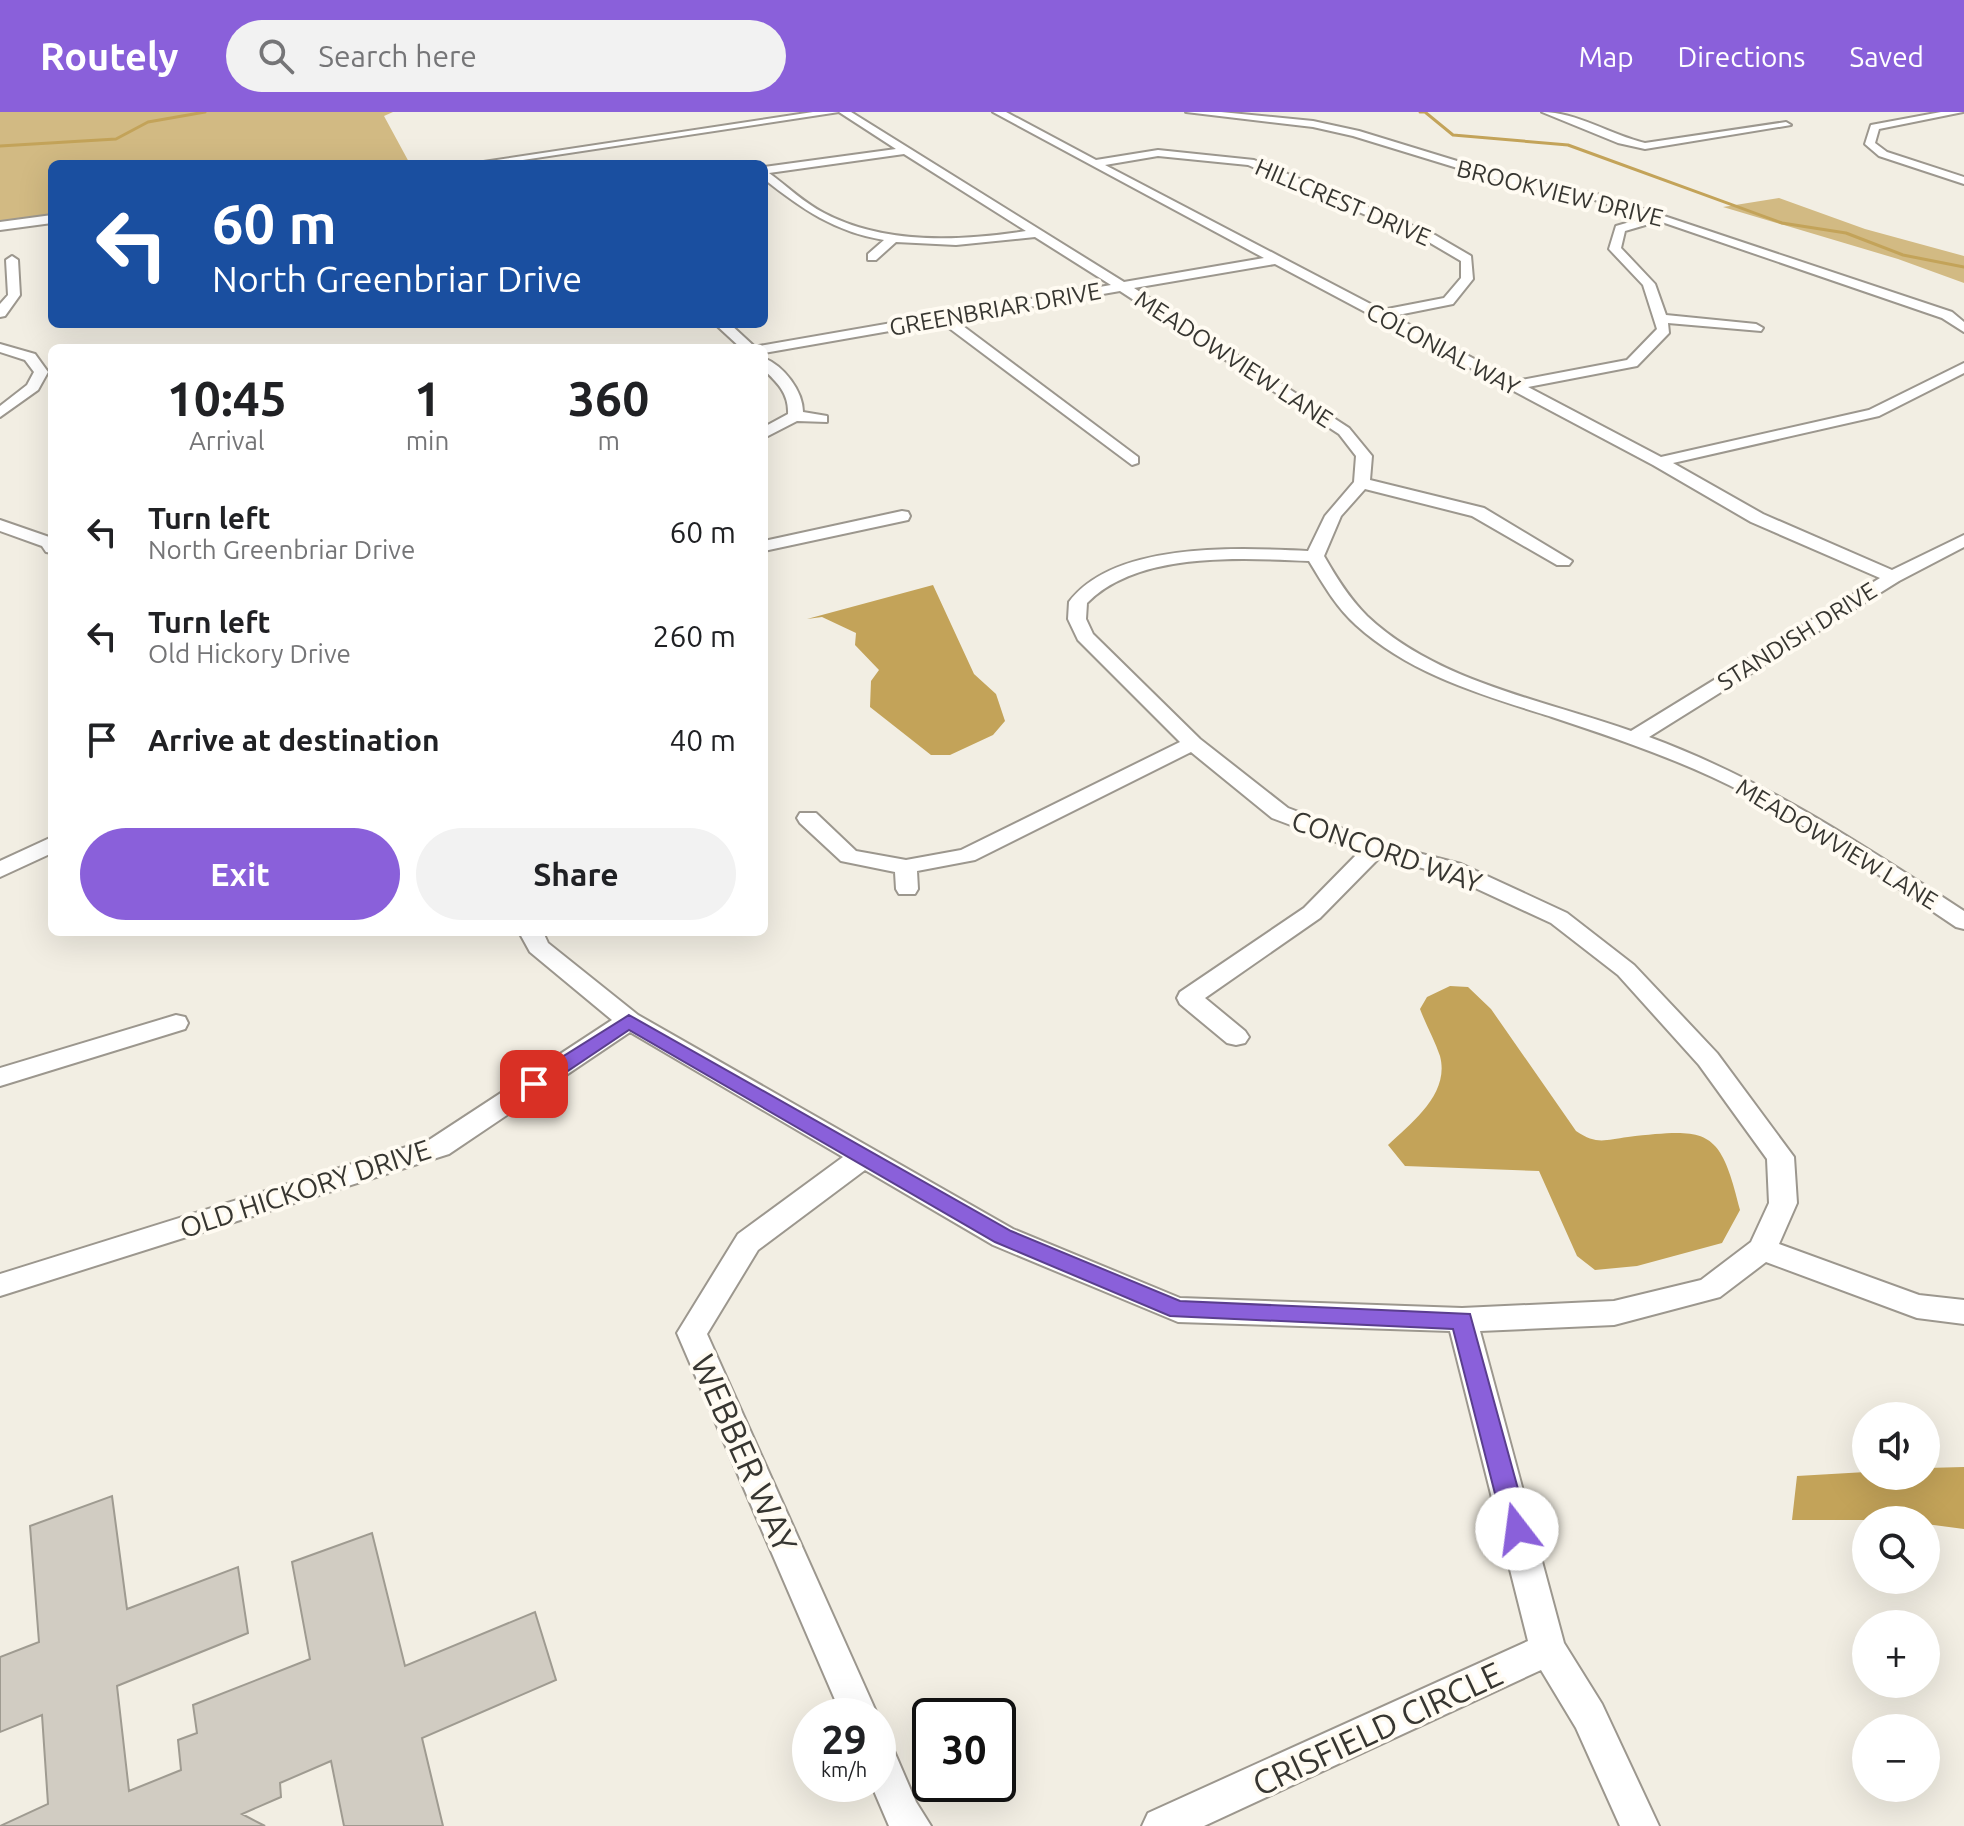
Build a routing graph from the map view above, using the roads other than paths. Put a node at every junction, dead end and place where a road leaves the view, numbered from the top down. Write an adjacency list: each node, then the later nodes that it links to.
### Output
1 (834, 112): 11 (street)
2 (844, 112): 10 (street, MEADOWVIEW LANE)
3 (998, 112): 14 (street, COLONIAL WAY)
4 (1191, 112): 18 (street, BROOKVIEW DRIVE)
5 (1547, 112): 8 (street)
6 (1958, 112): 7 (street)
7 (1924, 114): 9 (street); 17 (street)
8 (1786, 125)
9 (1964, 125)
10 (904, 151): 15 (street); 21 (street, MEADOWVIEW LANE)
11 (555, 154): 12 (street); 13 (street)
12 (507, 160)
13 (562, 160)
14 (1095, 163): 25 (street, COLONIAL WAY); 28 (street, HILLCREST DRIVE)
15 (768, 171)
16 (768, 175): 22 (street)
17 (1964, 181)
18 (1660, 217): 30 (street); 33 (street, BROOKVIEW DRIVE)
19 (48, 220): 20 (street)
20 (0, 226)
21 (1037, 233): 22 (street); 26 (street, MEADOWVIEW LANE)
22 (894, 237): 23 (street)
23 (872, 257)
24 (12, 260): 27 (street)
25 (1274, 260): 26 (street, GREENBRIAR DRIVE); 28 (street, COLONIAL WAY)
26 (1122, 287): 29 (street, GREENBRIAR DRIVE); 46 (street, MEADOWVIEW LANE)
27 (0, 313)
28 (1378, 315): 39 (street, COLONIAL WAY)
29 (944, 318): 36 (street, GREENBRIAR DRIVE); 44 (street)
30 (1660, 318): 32 (street); 39 (street)
31 (726, 328): 34 (street)
32 (1756, 328)
33 (1964, 328)
34 (744, 344)
35 (0, 348): 40 (street)
36 (768, 348)
37 (768, 366): 41 (street)
38 (1964, 367): 45 (street)
39 (1511, 386): 45 (street, COLONIAL WAY)
40 (0, 413)
41 (795, 416): 42 (street); 43 (street)
42 (822, 419)
43 (768, 431)
44 (1132, 460)
45 (1659, 462): 54 (street, COLONIAL WAY)
46 (1362, 483): 52 (street); 53 (street)
47 (902, 516): 51 (street)
48 (0, 525): 50 (street)
49 (1964, 540): 54 (street, STANDISH DRIVE)
50 (48, 542)
51 (768, 545)
52 (1315, 556): 55 (street, MEADOWVIEW LANE); 56 (street, CONCORD WAY)
53 (1563, 561)
54 (1893, 577): 55 (street, STANDISH DRIVE)
55 (1633, 738): 61 (street, MEADOWVIEW LANE)
56 (1193, 743): 57 (street); 59 (street, CONCORD WAY)
57 (808, 818)
58 (48, 846): 60 (street)
59 (1375, 849): 65 (street); 68 (street, CONCORD WAY)
60 (0, 870)
61 (1964, 922)
62 (533, 936): 63 (street)
63 (629, 1021): 67 (street); 69 (street, OLD HICKORY DRIVE)
64 (176, 1023): 66 (street)
65 (1236, 1037)
66 (0, 1077)
67 (864, 1156): 71 (street); 73 (street, WEBBER WAY)
68 (1762, 1249): 70 (street); 71 (street)
69 (0, 1285)
70 (1964, 1312)
71 (1462, 1320): 72 (street)
72 (1548, 1649): 76 (street, CRISFIELD CIRCLE); 77 (street)
73 (852, 1698)
74 (896, 1799): 75 (street)
75 (912, 1826)
76 (1161, 1826)
77 (1640, 1826)

